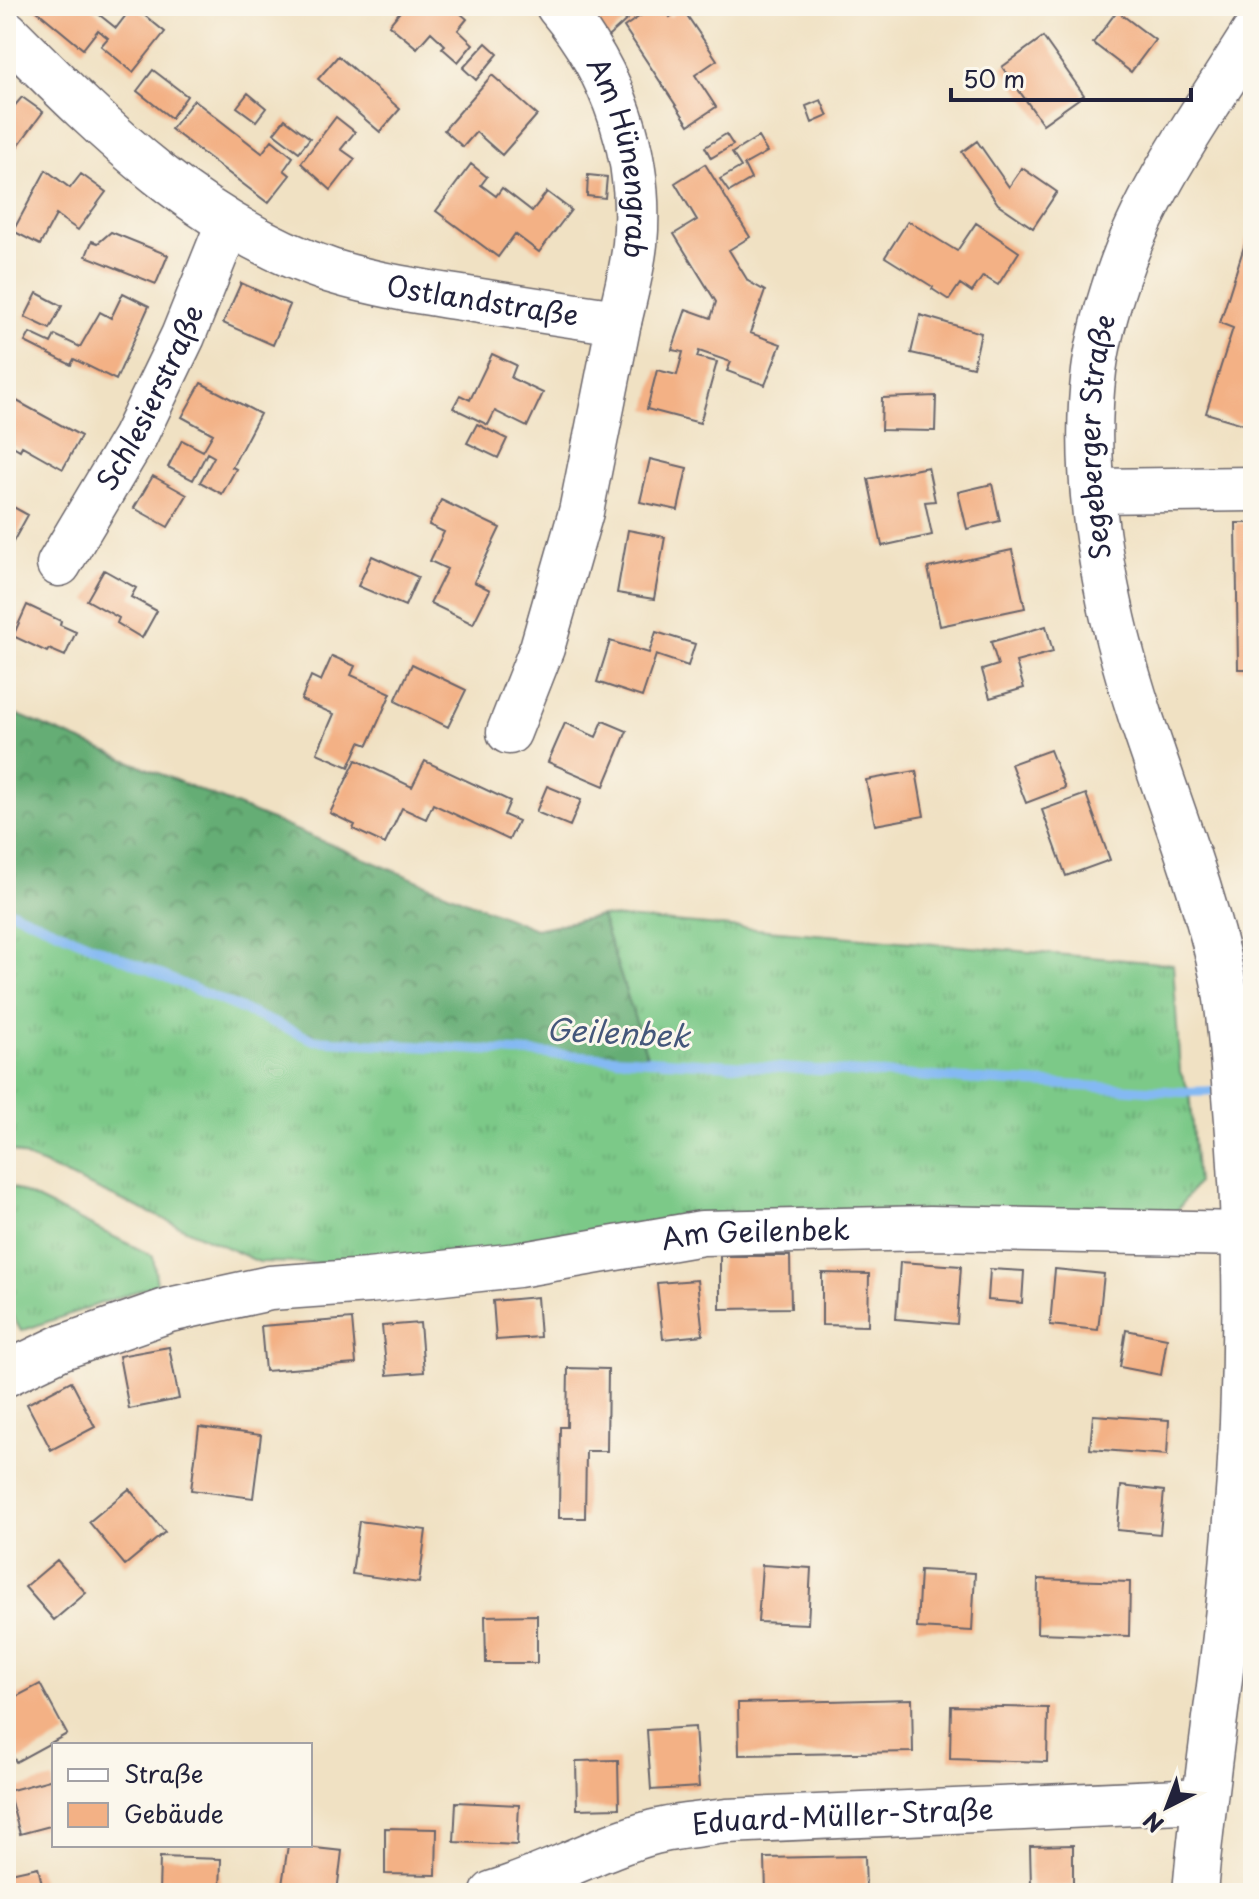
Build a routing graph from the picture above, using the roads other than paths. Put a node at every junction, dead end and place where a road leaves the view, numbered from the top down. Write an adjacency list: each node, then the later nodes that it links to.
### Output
1 (558, 6): 5 (street, Am Hünengrab)
2 (6, 32): 4 (street, Ostlandstraße)
3 (1253, 34): 7 (street, Segeberger Straße)
4 (228, 224): 5 (street, Ostlandstraße); 8 (street, Schlesierstraße)
5 (619, 322): 9 (street, Ostlandstraße)
6 (1253, 489): 7 (street)
7 (1093, 491): 10 (street, Segeberger Straße)
8 (59, 564)
9 (509, 732)
10 (1245, 1234): 11 (street, Am Geilenbek); 12 (street, Segeberger Straße)
11 (6, 1374)
12 (1203, 1800): 13 (street, Eduard-Müller-Straße); 14 (street, Segeberger Straße)
13 (493, 1893)
14 (1195, 1893)

